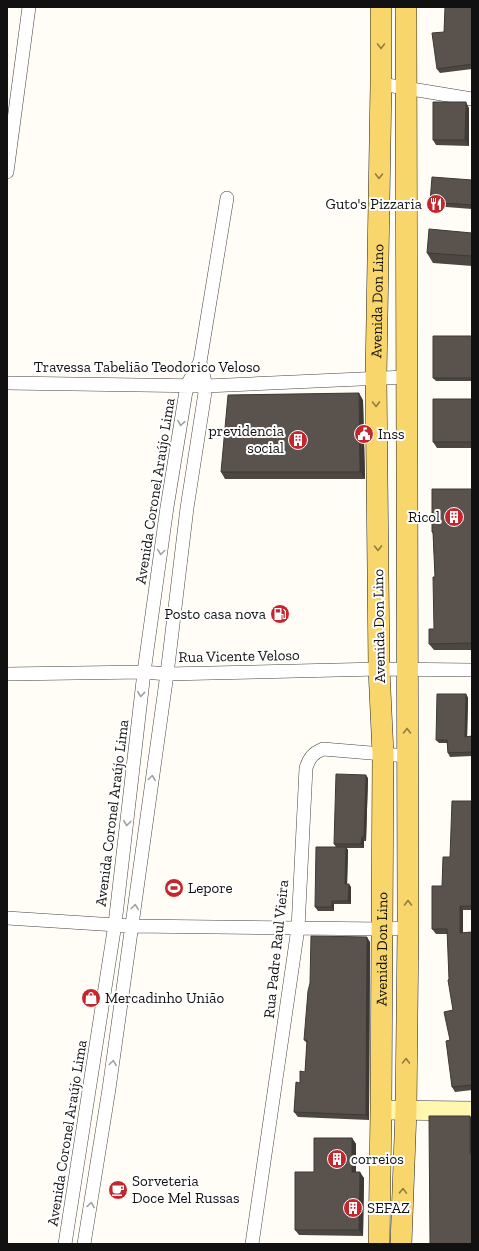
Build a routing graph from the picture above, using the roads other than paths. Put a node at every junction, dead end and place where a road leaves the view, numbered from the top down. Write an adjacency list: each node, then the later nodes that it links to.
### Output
1 (29, 7): 7 (street)
2 (381, 7): 4 (main road, Avenida Don Lino, one-way to 4)
3 (406, 7): 5 (main road, Avenida Don Lino)
4 (381, 84): 5 (street); 9 (main road, Avenida Don Lino, one-way to 9)
5 (406, 88): 6 (street); 10 (main road, Avenida Don Lino)
6 (472, 99)
7 (7, 172)
8 (227, 198): 11 (street)
9 (378, 235): 10 (main road); 13 (main road, Avenida Don Lino)
10 (406, 236): 12 (main road, Avenida Don Lino)
11 (200, 362): 15 (street); 16 (street)
12 (406, 377): 13 (street, Travessa Tabelião Teodorico Veloso); 19 (main road, Avenida Don Lino)
13 (376, 378): 16 (street, Travessa Tabelião Teodorico Veloso); 20 (main road, Avenida Don Lino, one-way to 20)
14 (7, 383): 15 (street, Travessa Tabelião Teodorico Veloso)
15 (187, 385): 16 (street, Travessa Tabelião Teodorico Veloso); 17 (street, Avenida Coronel Araújo Lima, one-way to 17)
16 (206, 386): 18 (street)
17 (167, 507): 18 (street); 24 (street, Avenida Coronel Araújo Lima, one-way to 24)
18 (187, 508): 26 (street)
19 (406, 518): 20 (main road); 22 (main road, Avenida Don Lino)
20 (378, 519): 21 (main road, Avenida Don Lino, one-way to 21)
21 (379, 669): 22 (street, Rua Vicente Veloso); 26 (street, Rua Vicente Veloso); 27 (main road, Avenida Don Lino)
22 (408, 670): 23 (street, Rua Vicente Veloso); 28 (main road, Avenida Don Lino, one-way to 22)
23 (472, 670)
24 (144, 672): 25 (street, Rua Vicente Veloso); 26 (street, Rua Vicente Veloso); 29 (street, Avenida Coronel Araújo Lima, one-way to 29)
25 (7, 674)
26 (167, 674): 30 (street, one-way to 26)
27 (383, 754): 28 (street, Rua Padre Raul Vieira); 34 (street, Rua Padre Raul Vieira); 36 (main road, Avenida Don Lino)
28 (407, 756): 35 (main road, Avenida Don Lino, one-way to 28)
29 (130, 802): 30 (street); 32 (street, Avenida Coronel Araújo Lima, one-way to 32)
30 (149, 802): 33 (street, one-way to 30)
31 (7, 918): 32 (street)
32 (115, 924): 33 (street); 37 (street, Avenida Coronel Araújo Lima)
33 (132, 926): 34 (street); 38 (street, one-way to 33)
34 (298, 928): 36 (street); 44 (street, Rua Padre Raul Vieira)
35 (408, 928): 36 (street); 40 (main road, Avenida Don Lino, one-way to 35)
36 (382, 929): 39 (main road, Avenida Don Lino)
37 (90, 1088): 38 (street); 42 (street, Avenida Coronel Araújo Lima)
38 (109, 1089): 43 (street, one-way to 38)
39 (382, 1110): 40 (street); 45 (main road, Avenida Don Lino)
40 (406, 1110): 41 (street); 46 (main road, Avenida Don Lino, one-way to 40)
41 (472, 1111)
42 (65, 1244)
43 (84, 1244)
44 (252, 1244)
45 (379, 1244)
46 (401, 1244)

